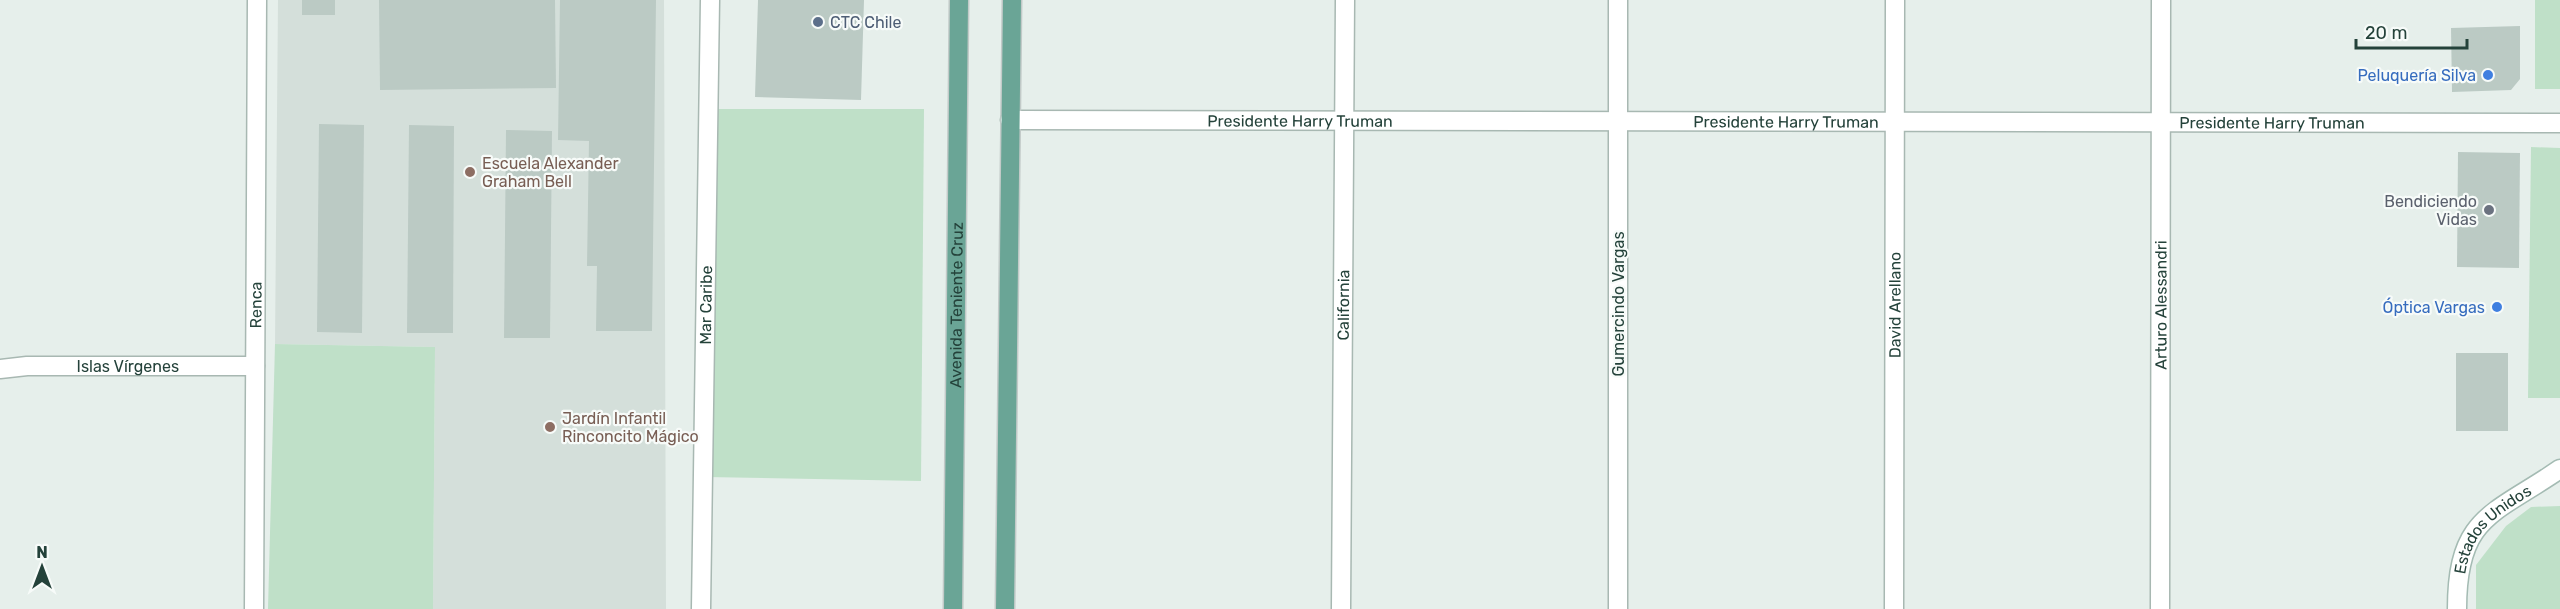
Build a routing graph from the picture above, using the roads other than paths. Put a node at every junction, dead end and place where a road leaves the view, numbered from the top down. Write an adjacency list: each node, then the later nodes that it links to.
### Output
1 (258, 0): 15 (street, Renca)
2 (710, 0): 21 (street, Mar Caribe)
3 (959, 0): 22 (main road, Avenida Teniente Cruz)
4 (1012, 0): 9 (main road)
5 (1345, 0): 10 (street, California)
6 (1618, 0): 11 (street, Gumercindo Vargas)
7 (1895, 0): 12 (street, David Arellano)
8 (2161, 0): 13 (street, Arturo Alessandri)
9 (1010, 120): 10 (street, Presidente Harry Truman); 23 (main road)
10 (1346, 120): 11 (street, Presidente Harry Truman); 24 (street, California)
11 (1618, 121): 12 (street, Presidente Harry Truman); 25 (street, Gumercindo Vargas)
12 (1894, 122): 13 (street, Presidente Harry Truman); 26 (street, David Arellano)
13 (2161, 122): 14 (street, Presidente Harry Truman); 27 (street, Arturo Alessandri)
14 (2560, 123)
15 (255, 366): 16 (street, Islas Vírgenes); 20 (street, Renca)
16 (0, 369)
17 (2560, 469): 19 (street, Estados Unidos)
18 (2560, 481): 19 (street)
19 (2535, 485): 28 (street, Estados Unidos)
20 (254, 609)
21 (701, 609)
22 (953, 609)
23 (1005, 609)
24 (1341, 609)
25 (1618, 609)
26 (1894, 609)
27 (2160, 609)
28 (2457, 609)

